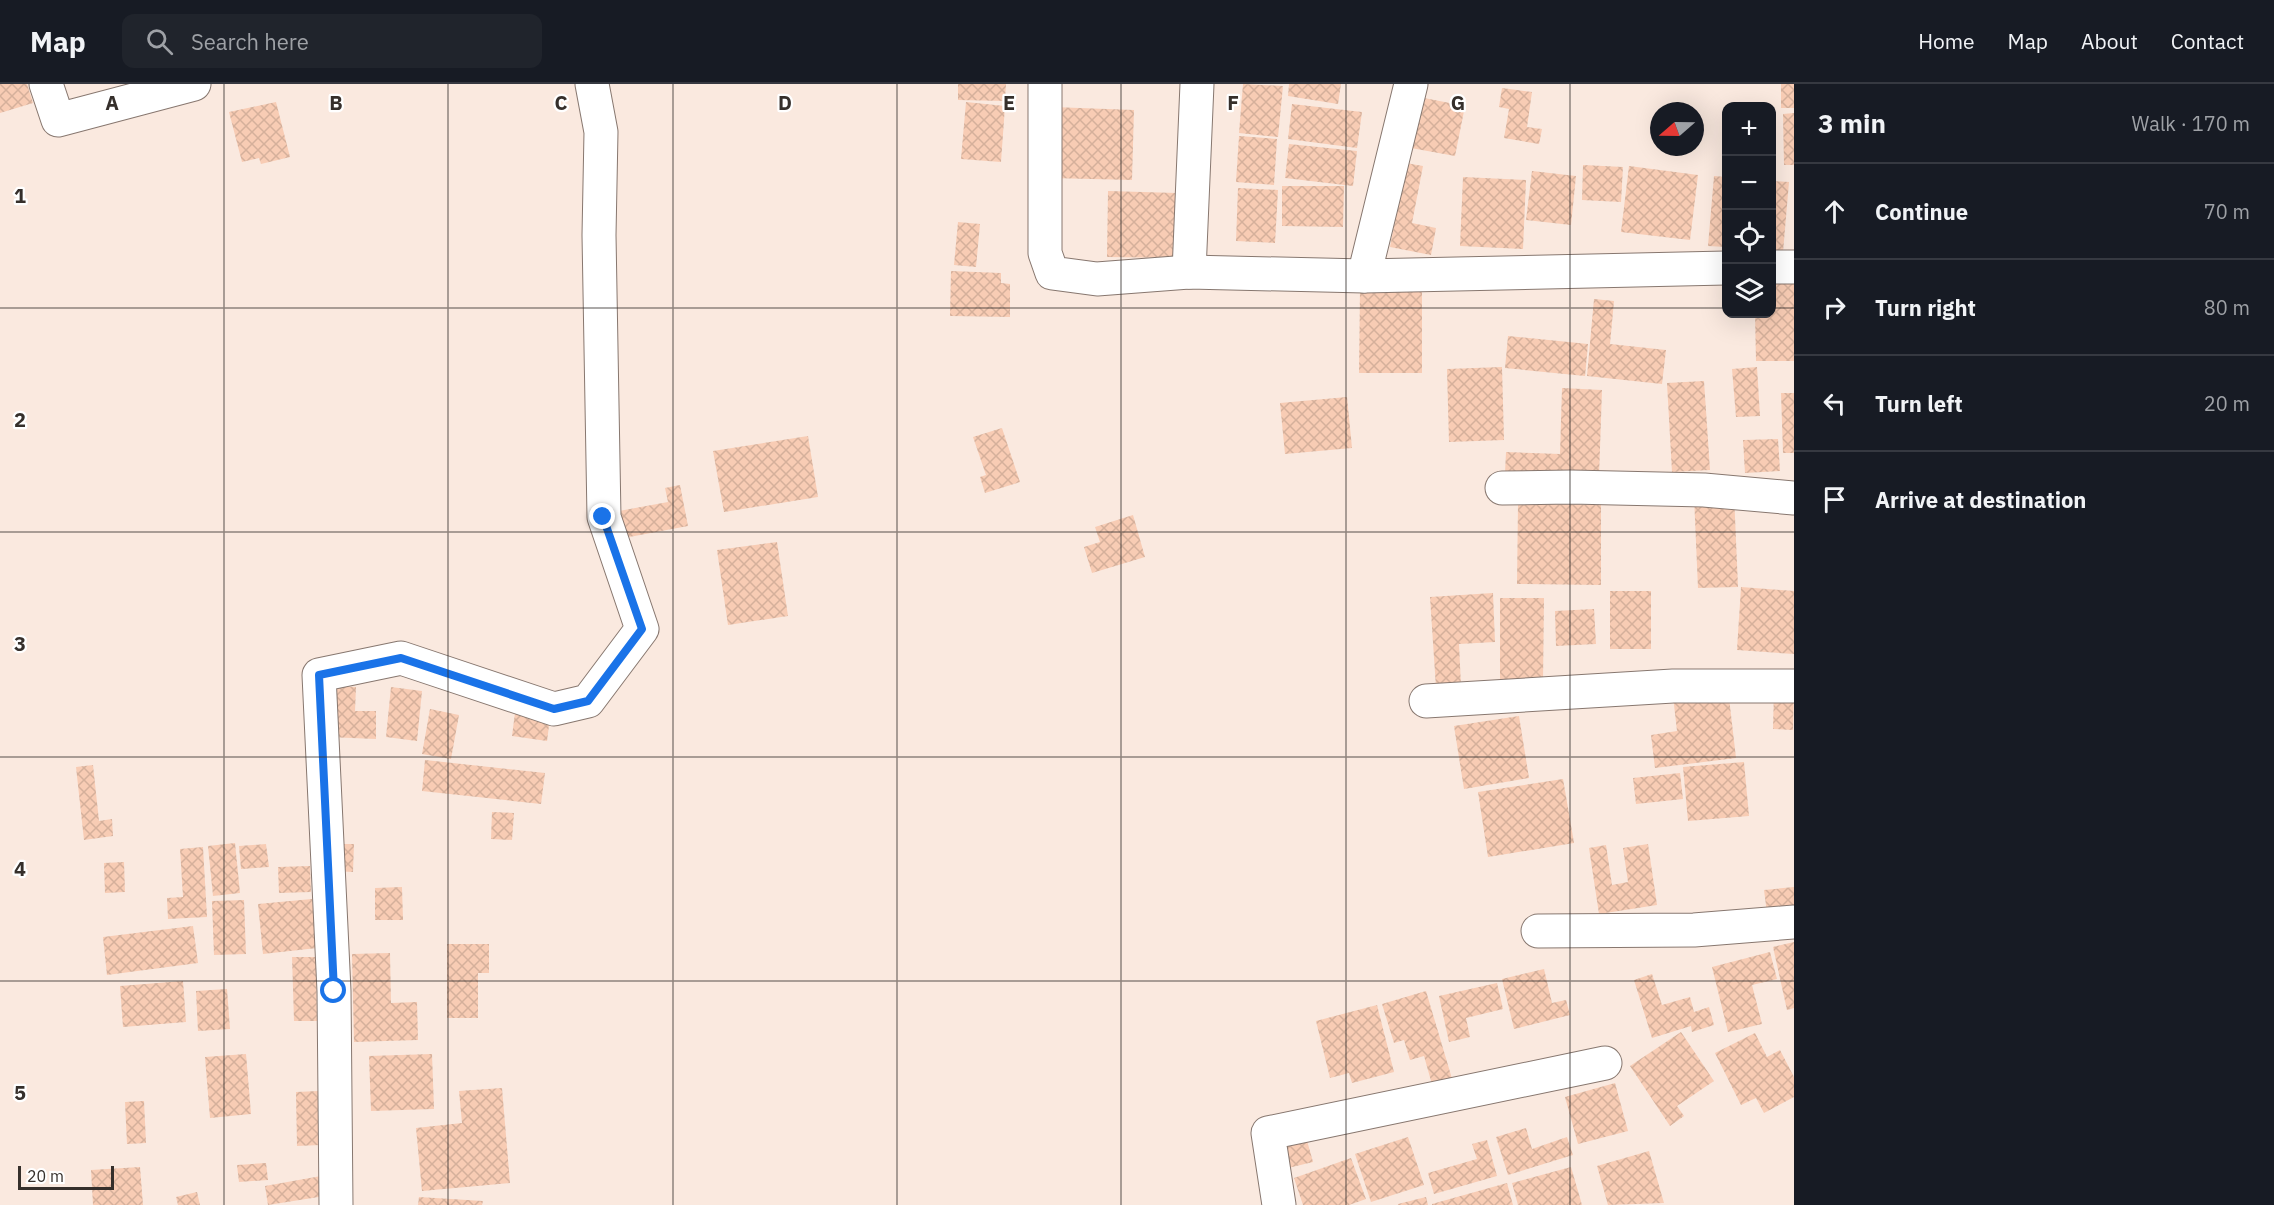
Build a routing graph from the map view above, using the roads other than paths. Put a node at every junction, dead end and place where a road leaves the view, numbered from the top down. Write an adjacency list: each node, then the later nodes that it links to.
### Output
1 (46, 84): 2 (street)
2 (194, 84)
3 (592, 84): 19 (street)
4 (1045, 84): 10 (street)
5 (1197, 84): 10 (street)
6 (1411, 84): 11 (street)
7 (1776, 267): 8 (street)
8 (1794, 267)
9 (1722, 268): 11 (street)
10 (1189, 272): 11 (street)
11 (1364, 276)
12 (1502, 488): 13 (street)
13 (1794, 498)
14 (1794, 686): 15 (street)
15 (1426, 701)
16 (1794, 922): 17 (street)
17 (1538, 931)
18 (1605, 1063): 20 (street)
19 (336, 1205)
20 (1280, 1205)

